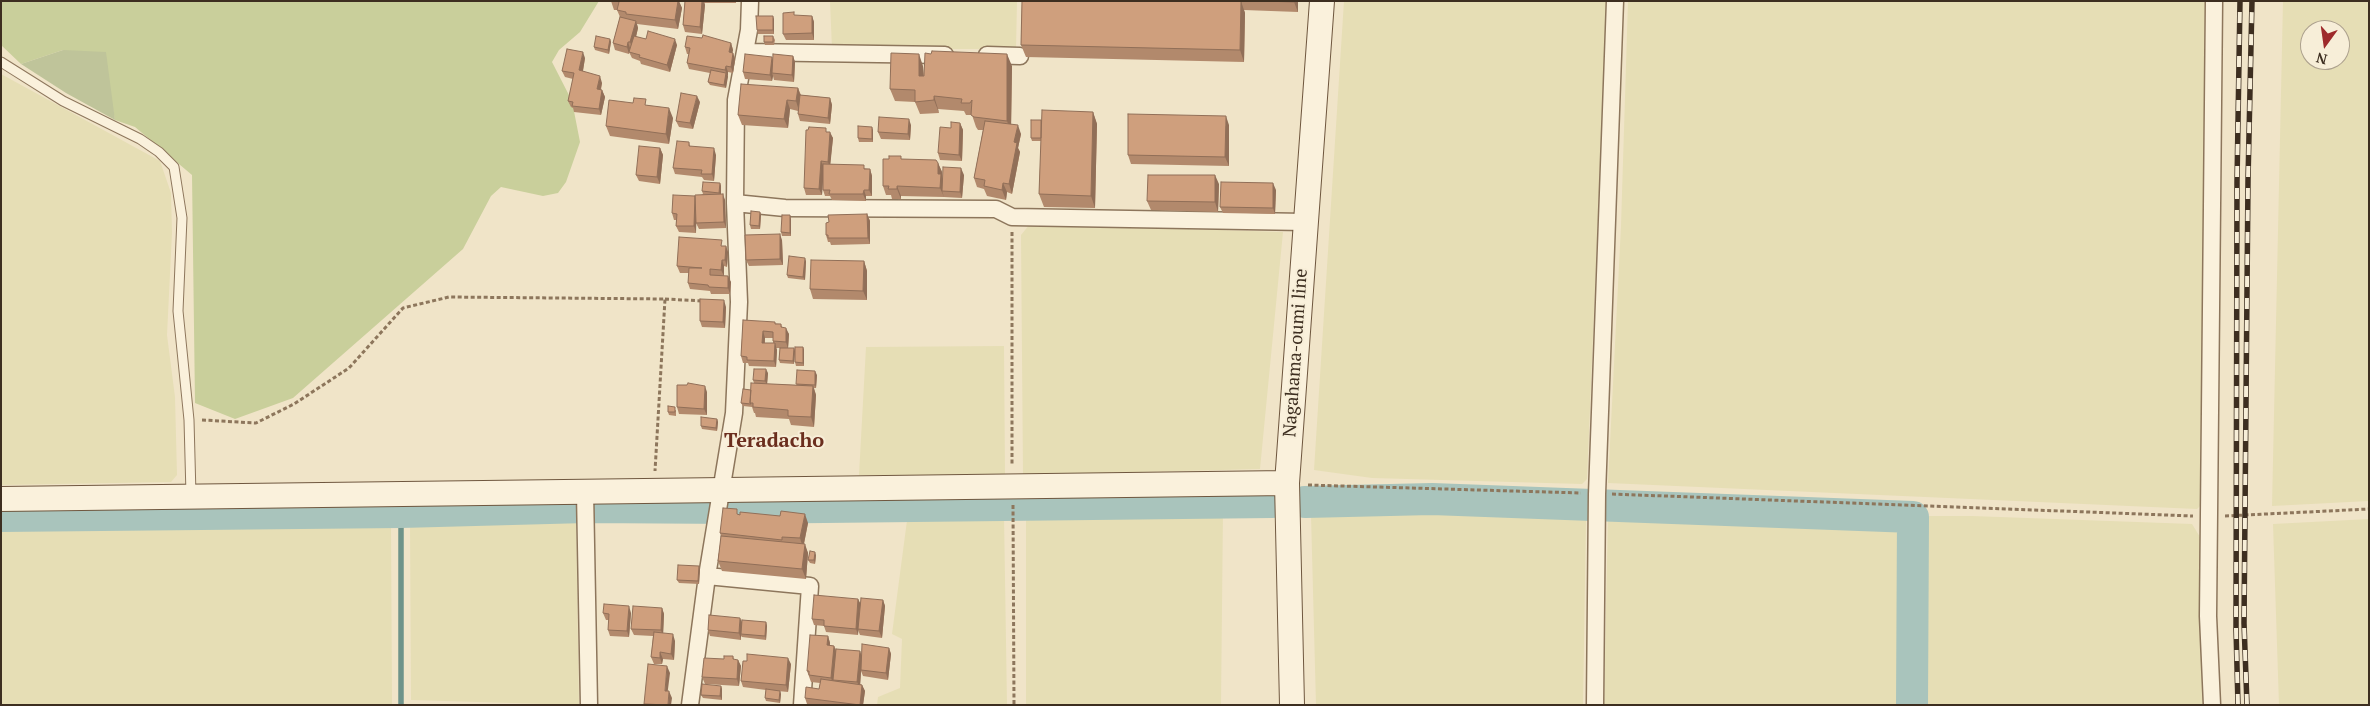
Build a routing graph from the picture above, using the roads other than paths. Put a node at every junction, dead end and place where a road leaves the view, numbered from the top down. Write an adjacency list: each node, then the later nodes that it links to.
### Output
1 (750, 1): 5 (street)
2 (1322, 1): 9 (street, Nagahama-oumi line)
3 (1616, 1): 20 (street)
4 (2214, 1): 21 (street)
5 (745, 52): 6 (street); 8 (street)
6 (1020, 56)
7 (1, 62): 11 (lane)
8 (735, 203): 9 (street); 13 (street)
9 (1305, 222): 10 (street, Nagahama-oumi line)
10 (1287, 483): 13 (street); 19 (street, Nagahama-oumi line)
11 (191, 496): 12 (street); 14 (street)
12 (1, 499)
13 (719, 501): 14 (street); 15 (street)
14 (586, 503): 16 (street)
15 (706, 576): 17 (street); 18 (street)
16 (589, 705)
17 (690, 705)
18 (802, 705)
19 (1292, 705)
20 (1595, 705)
21 (2212, 705)

